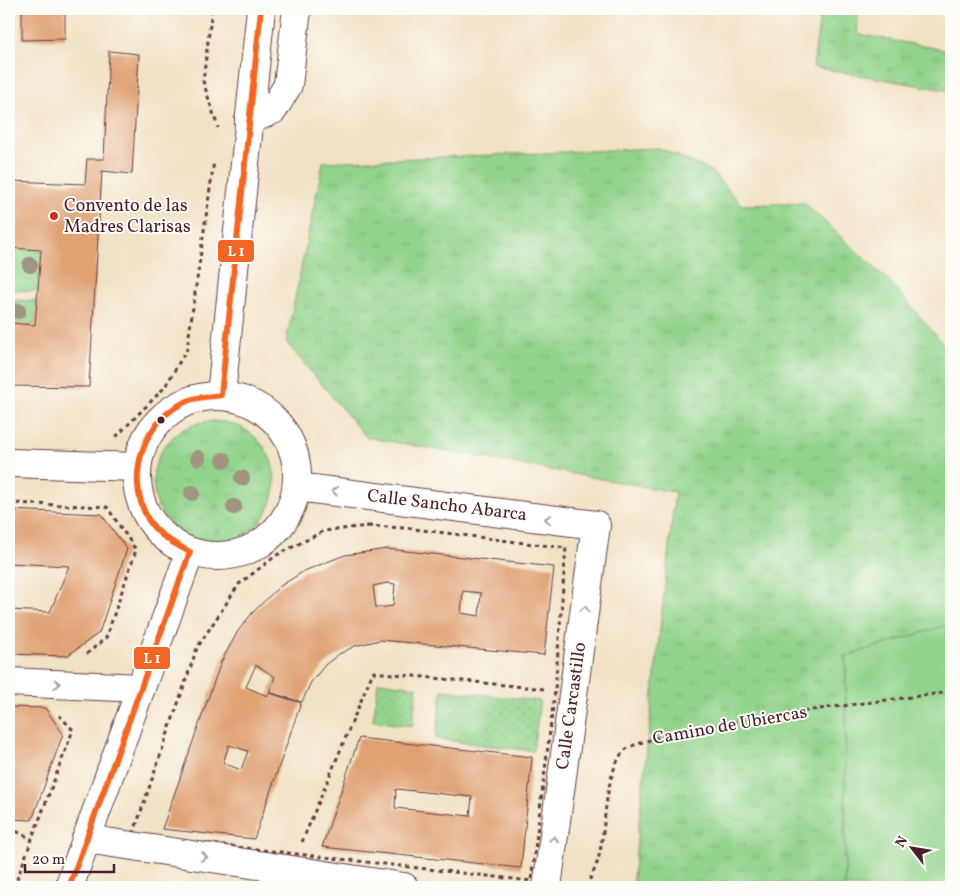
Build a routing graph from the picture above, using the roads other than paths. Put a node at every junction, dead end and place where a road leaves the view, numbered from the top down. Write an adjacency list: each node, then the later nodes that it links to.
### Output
1 (261, 9): 3 (street)
2 (297, 9): 3 (street)
3 (249, 120): 4 (street)
4 (221, 396): 6 (street); 7 (street)
5 (9, 463): 6 (street)
6 (137, 467): 9 (street)
7 (297, 486): 8 (street, Calle Sancho Abarca, one-way to 7); 9 (street)
8 (596, 526): 15 (street, Calle Carcastillo, one-way to 8)
9 (190, 552): 11 (street)
10 (9, 682): 11 (street, one-way to 11)
11 (141, 688): 12 (street)
12 (86, 839): 13 (street); 14 (street, one-way to 14)
13 (69, 887)
14 (404, 887)
15 (547, 887)

